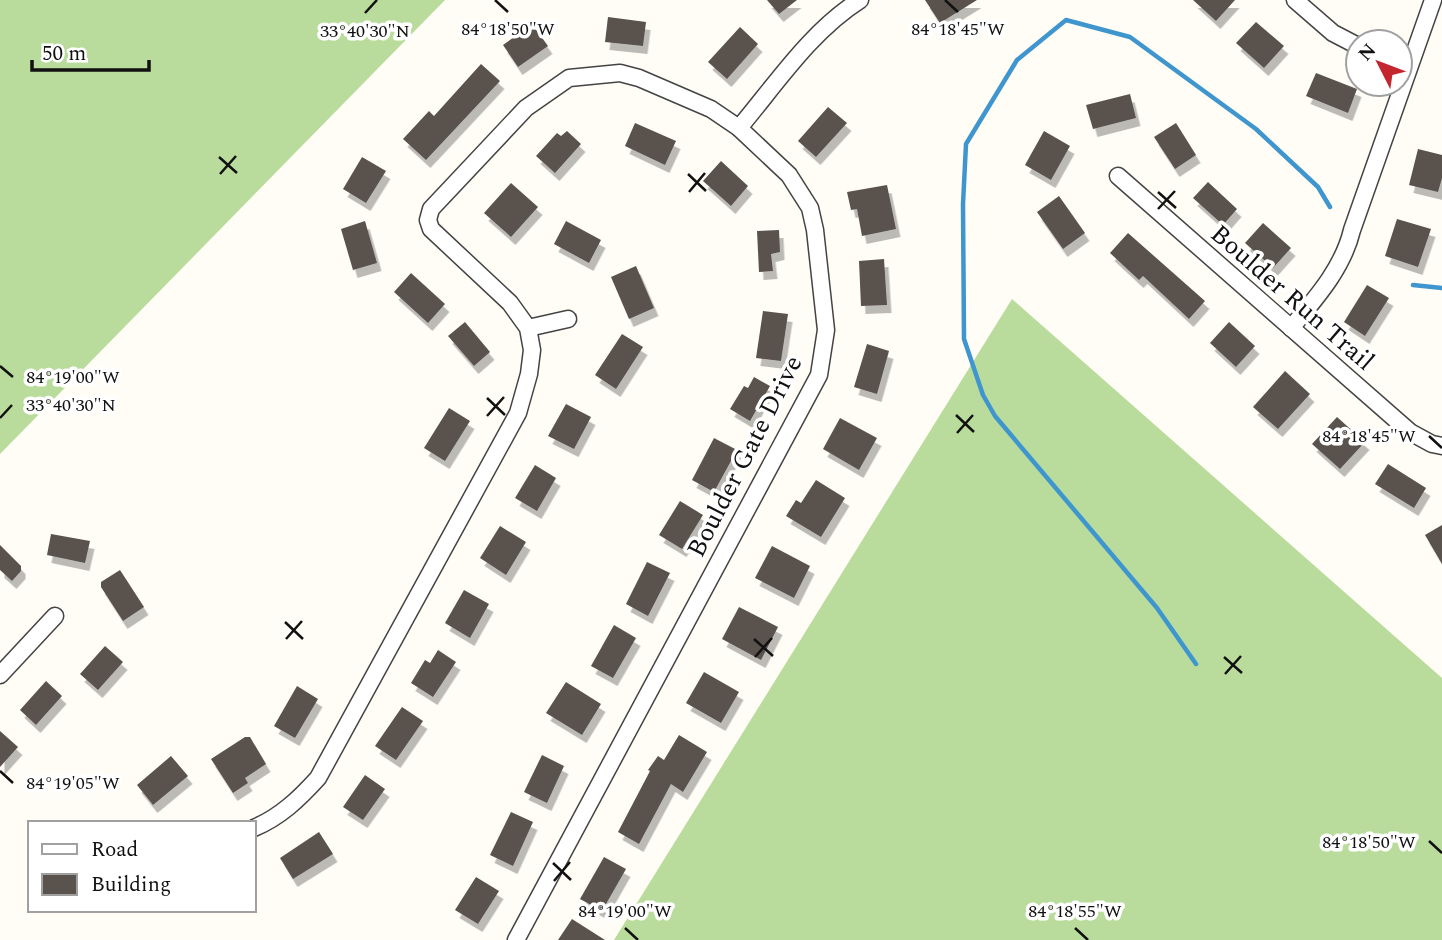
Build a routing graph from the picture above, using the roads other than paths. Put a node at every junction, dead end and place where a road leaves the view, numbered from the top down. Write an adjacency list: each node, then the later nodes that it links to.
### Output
1 (860, 0): 7 (street)
2 (1295, 0): 4 (street)
3 (1433, 0): 5 (street)
4 (1344, 39)
5 (1414, 43)
6 (1394, 98): 11 (street)
7 (739, 128): 10 (street, Boulder Gate Drive); 16 (street, Boulder Gate Drive)
8 (1118, 176): 11 (street, Boulder Run Trail)
9 (568, 319): 10 (street)
10 (528, 328): 15 (street)
11 (1292, 328): 12 (street, Boulder Run Trail)
12 (1442, 446)
13 (55, 616): 14 (street)
14 (0, 676)
15 (256, 827)
16 (516, 940)

